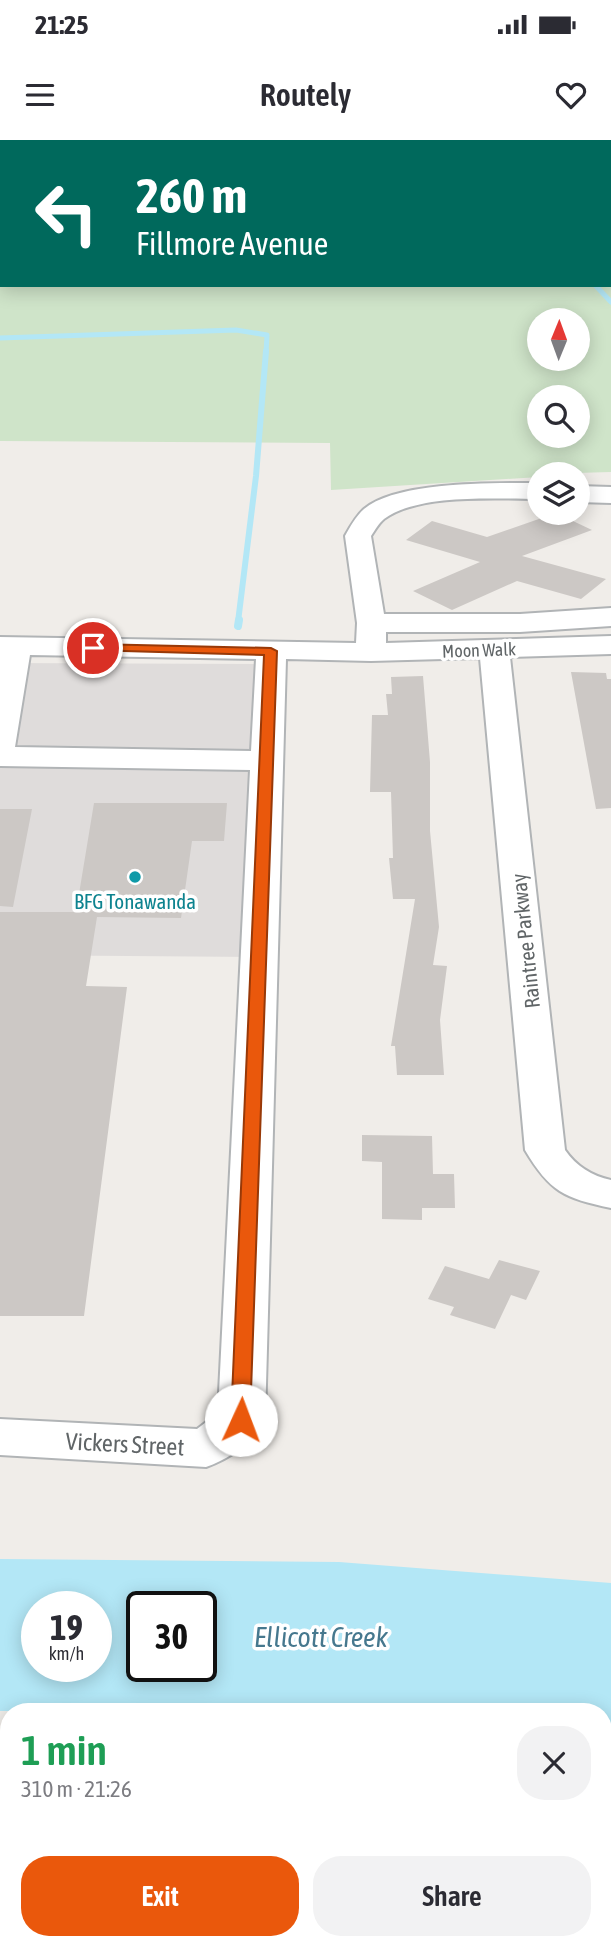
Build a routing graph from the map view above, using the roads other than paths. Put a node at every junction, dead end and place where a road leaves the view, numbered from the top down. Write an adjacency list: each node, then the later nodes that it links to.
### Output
1 (527, 491): 5 (street)
2 (590, 494): 3 (street)
3 (611, 495)
4 (611, 617): 5 (street)
5 (363, 642): 7 (street, Moon Walk); 8 (street)
6 (611, 645): 7 (street, Moon Walk)
7 (494, 650): 13 (street, Raintree Parkway)
8 (271, 651): 9 (street); 12 (street)
9 (8, 671): 10 (street)
10 (0, 746)
11 (0, 756): 12 (street)
12 (266, 761): 14 (street, Vickers Street)
13 (611, 1194)
14 (0, 1437)

